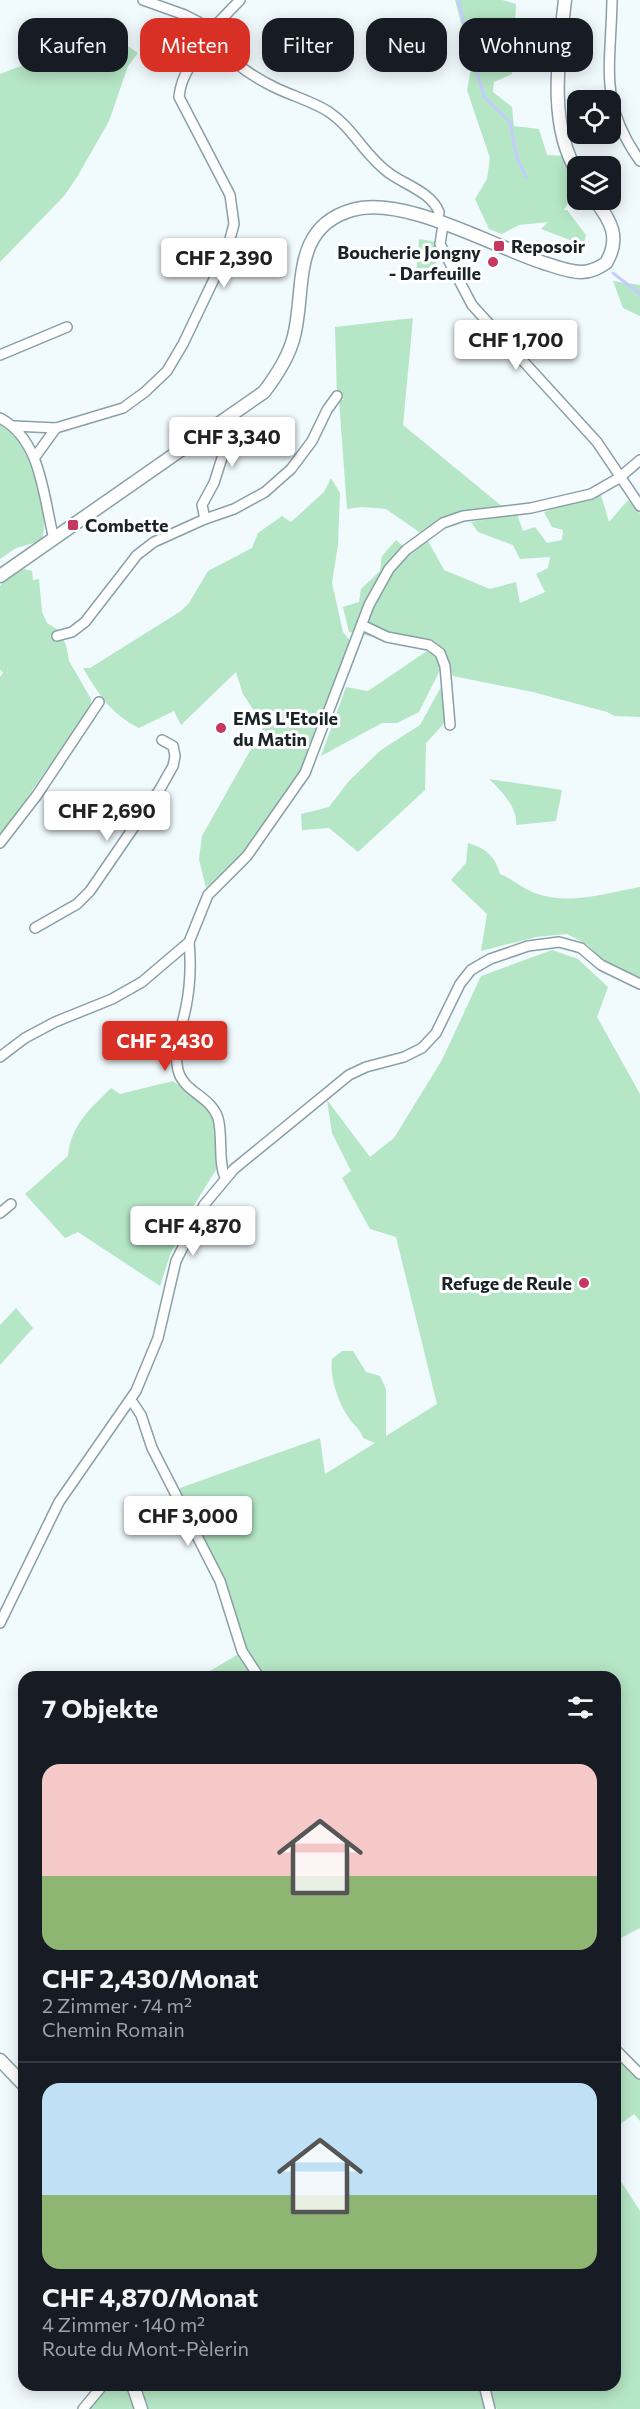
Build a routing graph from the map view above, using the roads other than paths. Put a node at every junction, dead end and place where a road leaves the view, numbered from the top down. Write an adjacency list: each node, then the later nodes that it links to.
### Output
1 (143, 0): 5 (street)
2 (240, 0): 6 (street)
3 (564, 0): 9 (main road)
4 (612, 0): 10 (street)
5 (191, 18)
6 (223, 18)
7 (187, 72): 19 (street)
8 (249, 72): 12 (street)
9 (572, 156)
10 (640, 161)
11 (602, 210): 12 (main road)
12 (440, 223): 17 (main road); 22 (street)
13 (67, 327): 14 (street)
14 (0, 355)
15 (337, 396): 24 (street)
16 (0, 418): 18 (street)
17 (229, 418): 24 (street); 25 (main road)
18 (14, 426): 19 (street); 20 (street)
19 (56, 428): 20 (street)
20 (34, 457): 25 (street)
21 (640, 460): 22 (street)
22 (619, 478): 23 (street); 27 (street)
23 (640, 506)
24 (205, 519): 28 (street)
25 (54, 539): 26 (main road)
26 (0, 576)
27 (362, 625): 30 (street); 34 (street)
28 (57, 636)
29 (99, 702): 32 (street)
30 (450, 725)
31 (162, 740): 33 (street)
32 (0, 843)
33 (35, 928)
34 (189, 942): 36 (street); 37 (street)
35 (640, 984): 37 (street)
36 (0, 1057)
37 (225, 1177): 40 (street)
38 (11, 1204): 39 (street)
39 (0, 1213)
40 (131, 1400): 41 (street); 42 (street)
41 (0, 1623)
42 (255, 1671)
43 (621, 2055): 45 (street)
44 (0, 2060): 46 (main road)
45 (640, 2074)
46 (18, 2079)
47 (98, 2391): 50 (street)
48 (135, 2391): 51 (main road)
49 (486, 2391): 52 (street)
50 (82, 2409)
51 (141, 2409)
52 (490, 2409)

